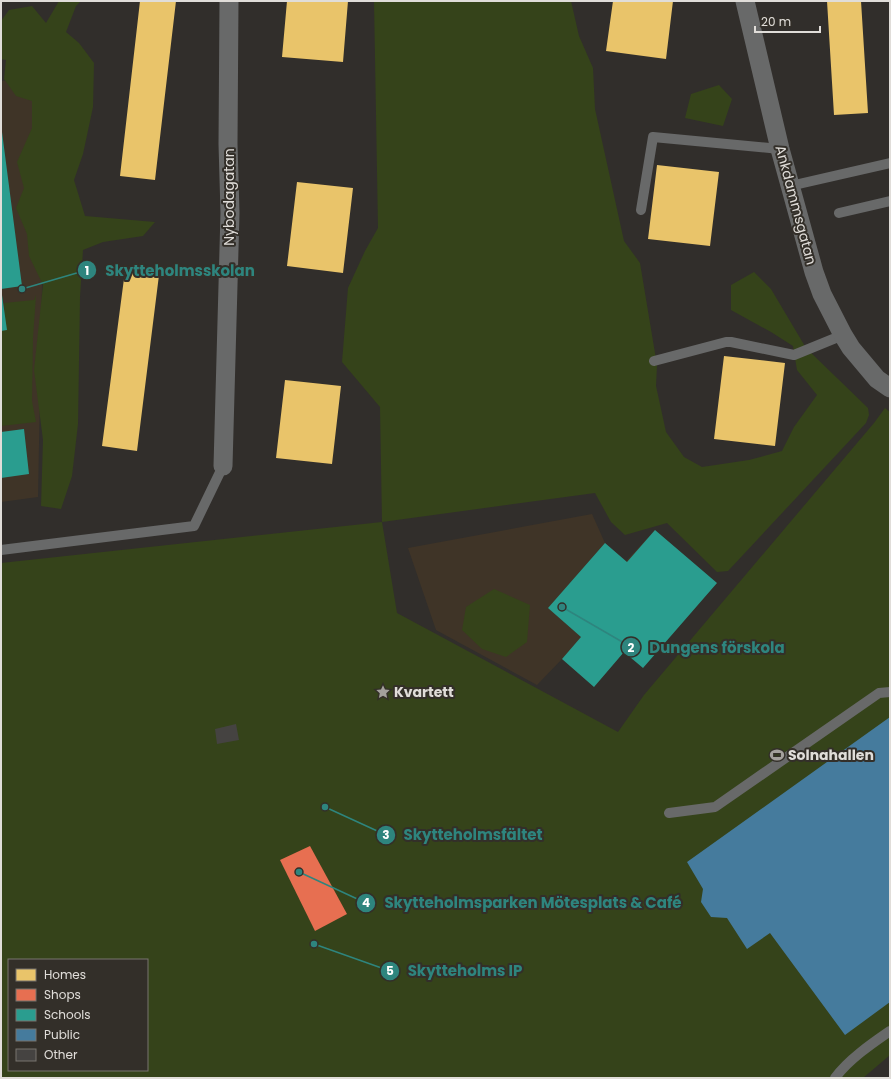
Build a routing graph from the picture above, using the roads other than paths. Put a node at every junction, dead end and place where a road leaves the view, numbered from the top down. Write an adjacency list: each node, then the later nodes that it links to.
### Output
1 (229, 1): 12 (street, Nybodagatan)
2 (745, 1): 3 (street, Ankdammsgatan)
3 (780, 149): 5 (street, Ankdammsgatan); 7 (lane)
4 (890, 163): 5 (lane)
5 (790, 186): 9 (street, Ankdammsgatan)
6 (890, 201): 8 (lane)
7 (641, 210)
8 (839, 213)
9 (843, 335): 10 (lane); 11 (street, Ankdammsgatan)
10 (654, 361)
11 (890, 388)
12 (224, 466): 13 (lane)
13 (1, 550)
14 (890, 692): 15 (lane)
15 (668, 813)
16 (890, 1031): 17 (lane)
17 (835, 1078)

